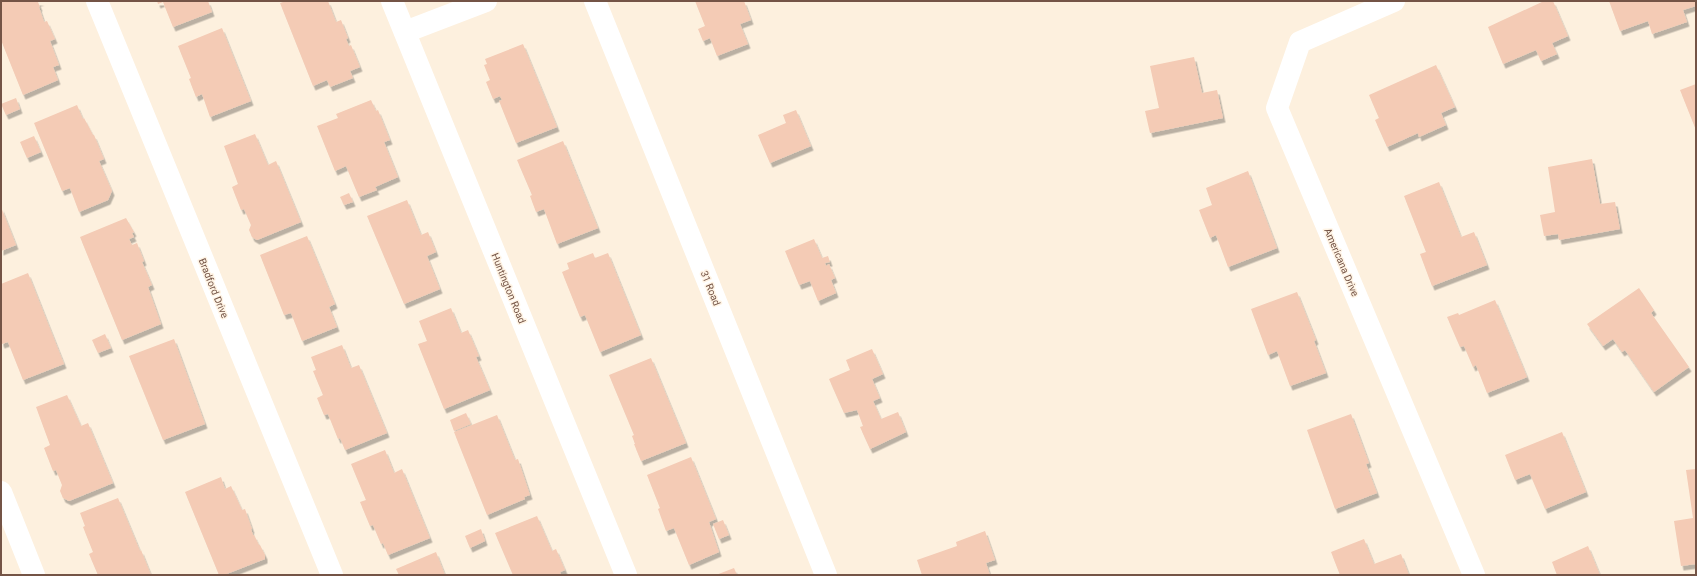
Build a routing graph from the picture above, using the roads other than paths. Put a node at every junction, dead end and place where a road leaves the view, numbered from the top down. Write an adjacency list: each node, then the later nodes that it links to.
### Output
1 (97, 1): 9 (street, Bradford Drive)
2 (392, 1): 6 (street, Huntington Road)
3 (486, 1): 6 (street)
4 (595, 1): 11 (street, 31 Road)
5 (1394, 1): 12 (street, Americana Drive)
6 (405, 32): 10 (street, Huntington Road)
7 (1, 492): 8 (street)
8 (34, 575)
9 (332, 575)
10 (626, 575)
11 (826, 575)
12 (1474, 575)

